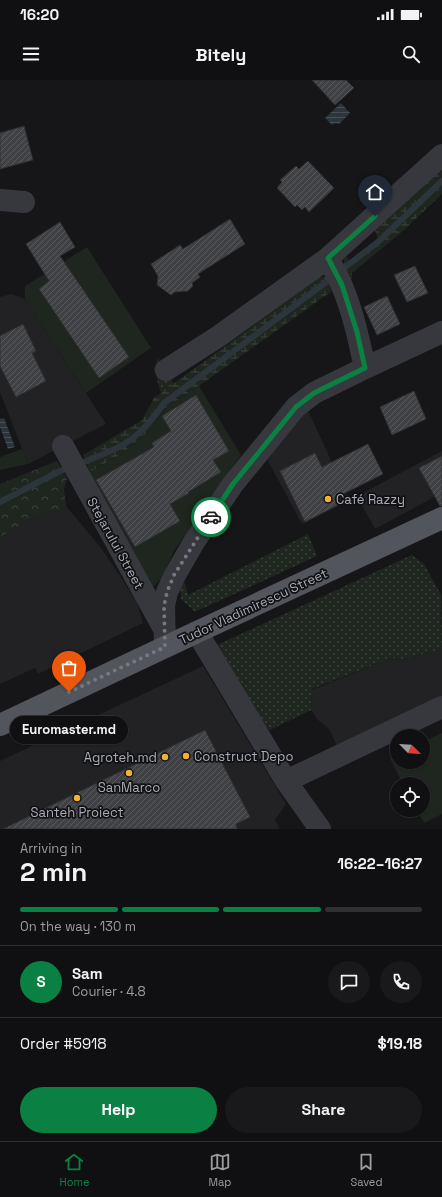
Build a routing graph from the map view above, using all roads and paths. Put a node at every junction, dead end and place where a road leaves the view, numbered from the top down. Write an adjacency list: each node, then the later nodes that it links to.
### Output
1 (442, 155): 4 (street)
2 (0, 200): 3 (street)
3 (24, 202)
4 (334, 270): 6 (street); 7 (street)
5 (442, 332): 6 (street)
6 (365, 368): 11 (street)
7 (166, 370)
8 (66, 450): 11 (street, Stejarului Street)
9 (442, 518): 10 (main road, Tudor Vladimirescu Street)
10 (197, 632): 11 (main road, Tudor Vladimirescu Street); 14 (street)
11 (165, 638): 13 (main road, Tudor Vladimirescu Street)
12 (442, 707): 14 (street)
13 (0, 725)
14 (286, 781): 15 (street)
15 (320, 829)

